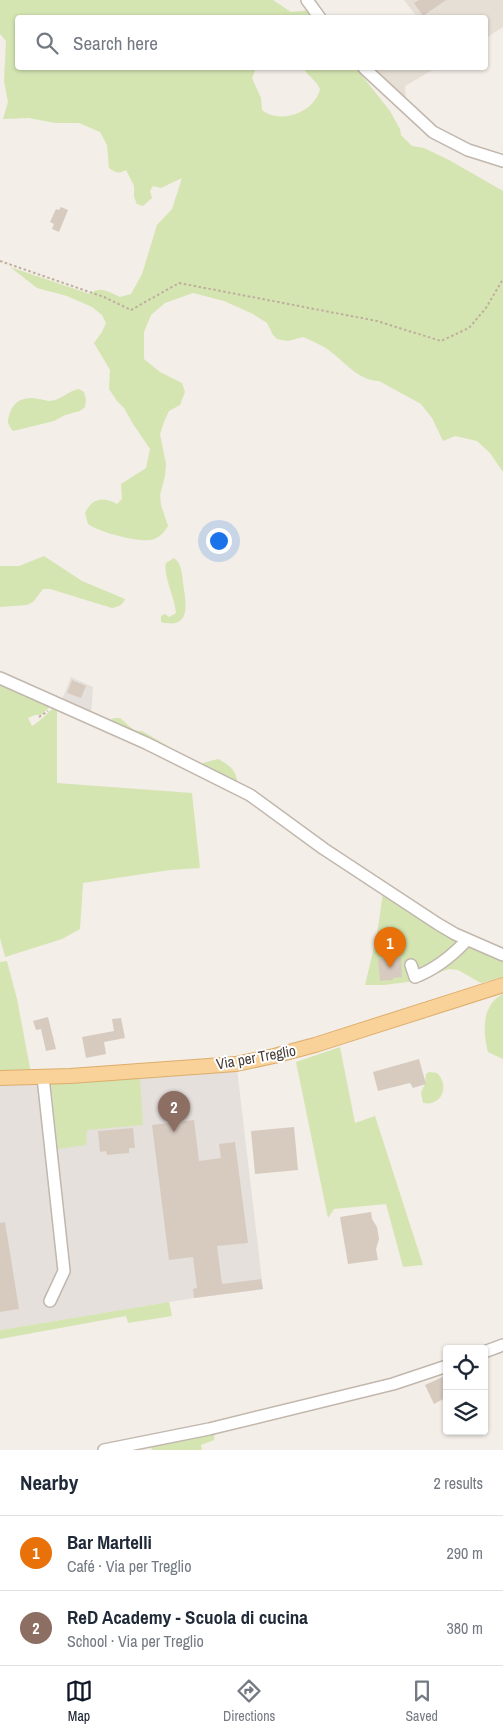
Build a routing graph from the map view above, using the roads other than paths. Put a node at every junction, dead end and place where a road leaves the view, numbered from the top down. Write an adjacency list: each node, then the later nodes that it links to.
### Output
1 (307, 0): 2 (street)
2 (318, 15)
3 (366, 70): 4 (street)
4 (503, 161)
5 (0, 678): 6 (street)
6 (467, 940): 7 (street); 8 (street)
7 (503, 955)
8 (411, 965)
9 (503, 986): 10 (main road, Via per Treglio)
10 (43, 1077): 11 (main road, Via per Treglio); 12 (street)
11 (0, 1078)
12 (50, 1301)
13 (503, 1345): 14 (street)
14 (488, 1351)
15 (443, 1367): 16 (street)
16 (104, 1450)

